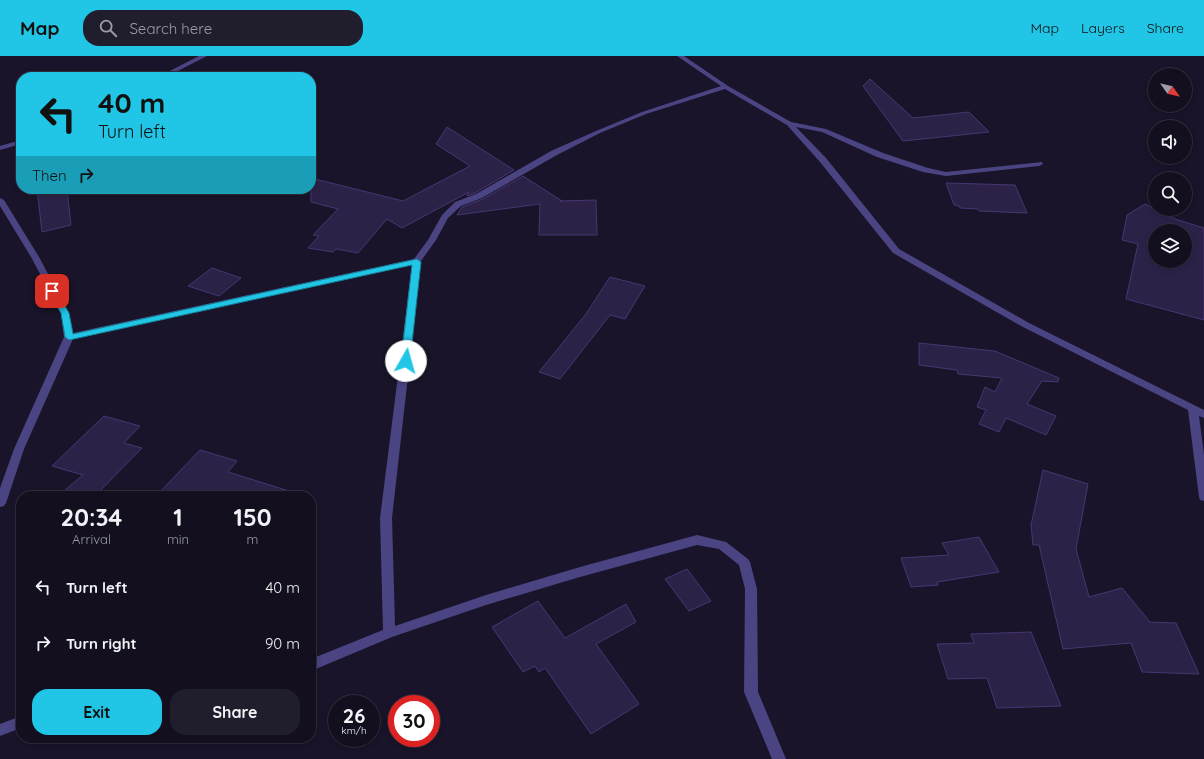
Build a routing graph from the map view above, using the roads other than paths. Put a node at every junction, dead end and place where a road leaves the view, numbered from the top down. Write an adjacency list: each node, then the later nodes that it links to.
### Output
1 (204, 56): 3 (street)
2 (680, 56): 4 (street)
3 (171, 72)
4 (726, 87): 5 (street); 11 (street)
5 (788, 124): 8 (street); 13 (street)
6 (16, 143): 7 (street)
7 (0, 148)
8 (1038, 164)
9 (0, 200): 10 (street)
10 (2, 210): 12 (street)
11 (417, 262): 12 (street); 17 (street)
12 (69, 337): 16 (street)
13 (1193, 409): 14 (street); 15 (street)
14 (1204, 414)
15 (1204, 497)
16 (0, 504)
17 (389, 633): 18 (street); 21 (street)
18 (316, 663)
19 (16, 724): 20 (street)
20 (0, 730)
21 (779, 759)

